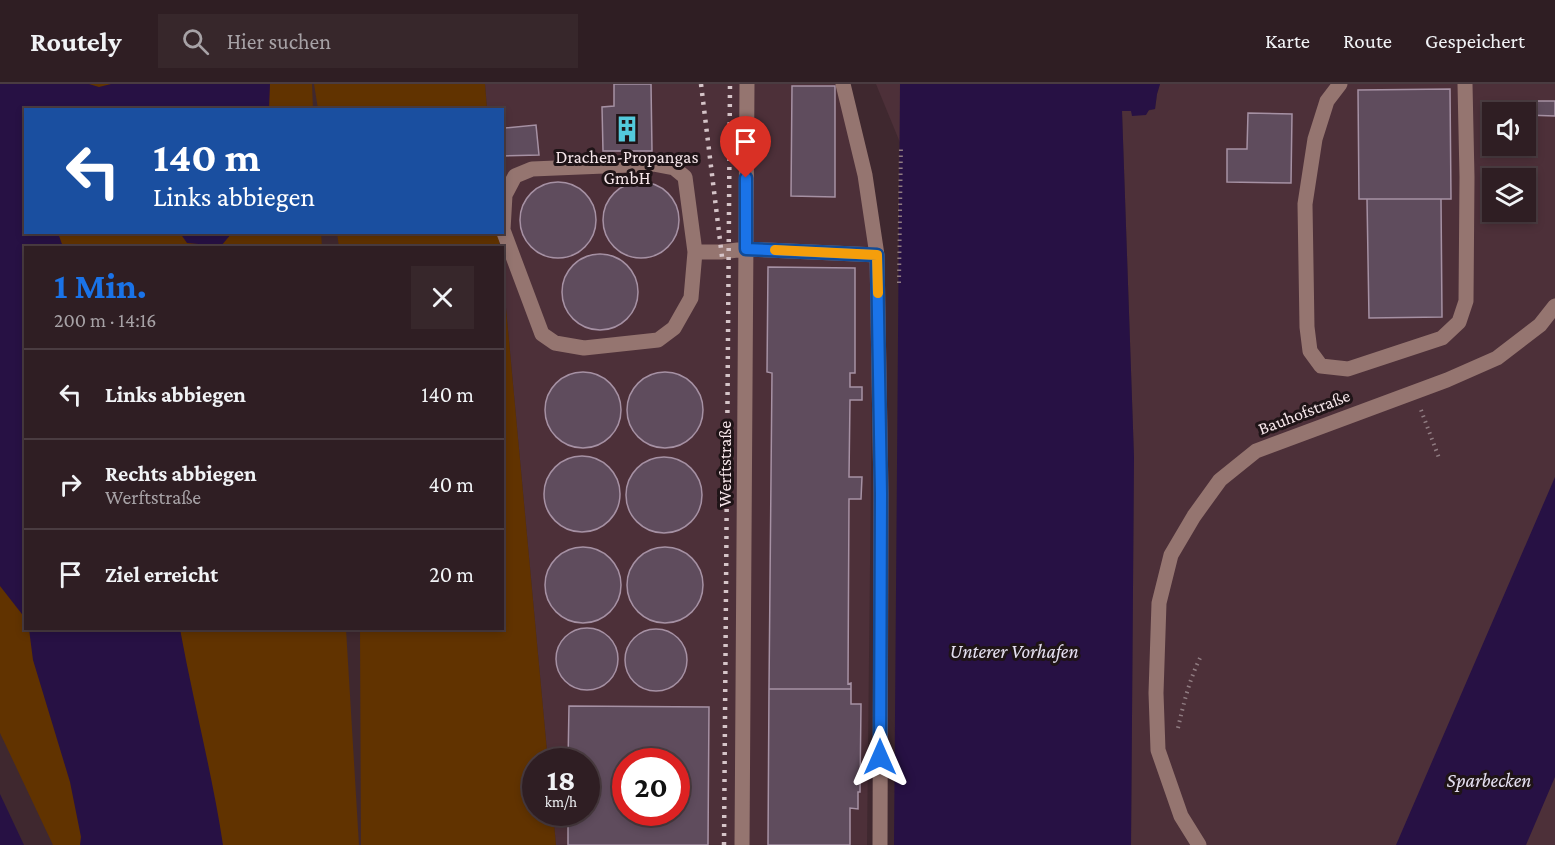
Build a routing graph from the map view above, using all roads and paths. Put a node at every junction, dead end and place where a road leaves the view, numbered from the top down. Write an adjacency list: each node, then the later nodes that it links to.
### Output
1 (747, 84): 7 (street, Werftstraße)
2 (843, 84): 9 (street)
3 (1340, 84): 4 (street)
4 (1465, 84)
5 (504, 212): 8 (street)
6 (504, 233): 8 (street)
7 (746, 249): 8 (street); 9 (street); 15 (street, Werftstraße)
8 (695, 252)
9 (877, 255): 16 (street)
10 (1555, 306): 11 (street, Bauhofstraße)
11 (1414, 392): 12 (path); 17 (street, Bauhofstraße)
12 (1439, 459)
13 (1200, 658): 14 (path)
14 (1176, 735)
15 (742, 845)
16 (880, 845)
17 (1199, 845)

